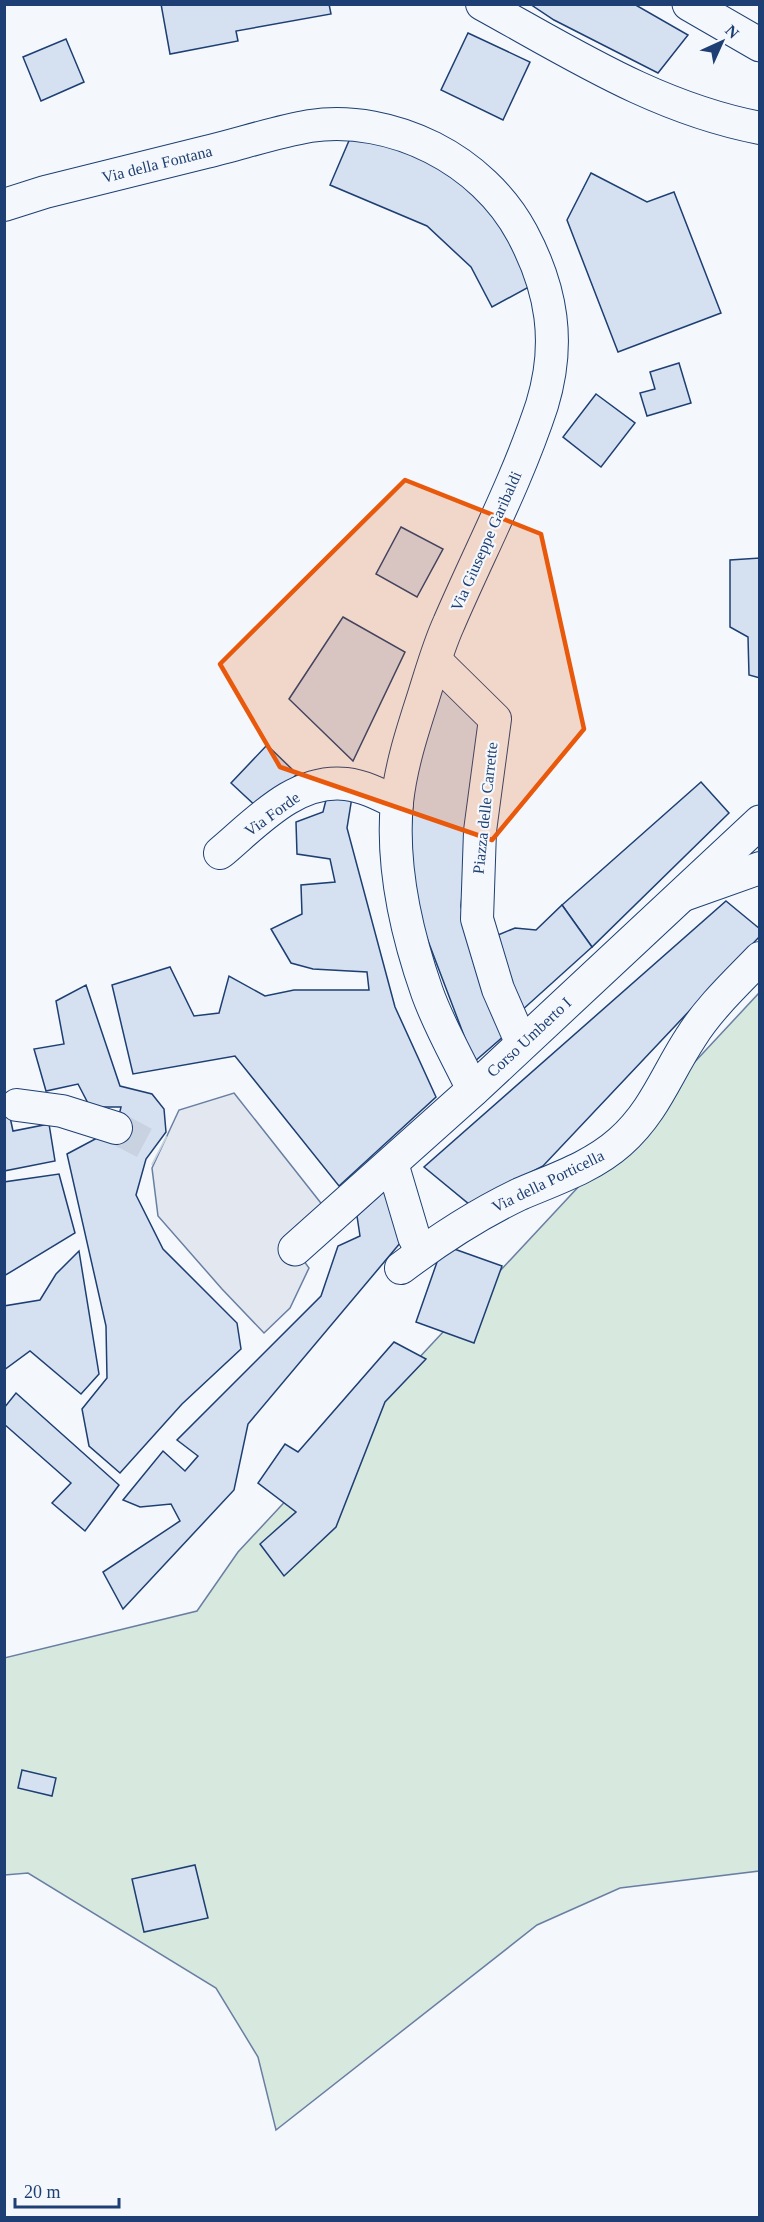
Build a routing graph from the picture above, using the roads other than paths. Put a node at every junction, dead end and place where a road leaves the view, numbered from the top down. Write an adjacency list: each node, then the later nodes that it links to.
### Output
1 (482, 4): 5 (street)
2 (689, 4): 3 (street)
3 (759, 45)
4 (309, 127): 6 (street, Via della Fontana); 7 (street, Via Giuseppe Garibaldi)
5 (759, 128)
6 (4, 205)
7 (436, 661): 8 (street, Via Giuseppe Garibaldi); 14 (street, Piazza delle Carrette)
8 (397, 803): 10 (street, Via Forde); 15 (street, Via Giuseppe Garibaldi)
9 (759, 822): 12 (street, Corso Umberto I)
10 (220, 854)
11 (759, 868): 12 (street)
12 (680, 896): 14 (street, Corso Umberto I)
13 (759, 958): 18 (street, Via della Porticella)
14 (522, 1044): 15 (street, Corso Umberto I)
15 (473, 1090): 18 (street, Corso Umberto I)
16 (17, 1105): 17 (street)
17 (116, 1128)
18 (392, 1163): 19 (street, Corso Umberto I)
19 (295, 1249)

